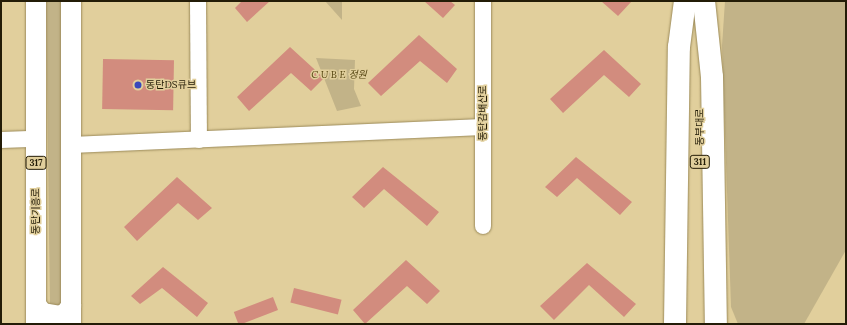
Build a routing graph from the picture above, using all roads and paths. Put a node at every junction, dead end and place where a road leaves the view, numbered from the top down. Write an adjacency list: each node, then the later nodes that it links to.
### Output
1 (36, 1): 9 (main road, 동탄기흥로 / 317)
2 (71, 1): 12 (main road)
3 (198, 1): 11 (street)
4 (483, 1): 8 (street, 동탄감배산로)
5 (686, 1): 14 (highway); 21 (highway, 동부대로 / 311)
6 (700, 1): 22 (highway, 동부대로 / 311)
7 (704, 1): 15 (highway)
8 (483, 127): 11 (street); 13 (street, 동탄감배산로)
9 (36, 139): 10 (street); 16 (main road, 동탄기흥로 / 317)
10 (1, 140)
11 (199, 140): 12 (street)
12 (71, 145): 17 (main road)
13 (483, 226)
14 (677, 257): 19 (highway); 20 (highway)
15 (716, 259): 23 (highway); 24 (highway)
16 (36, 304): 17 (main road); 18 (main road, 동탄기흥로 / 317)
17 (71, 315)
18 (36, 324)
19 (663, 324)
20 (675, 324)
21 (687, 324)
22 (701, 324)
23 (716, 324)
24 (725, 324)

